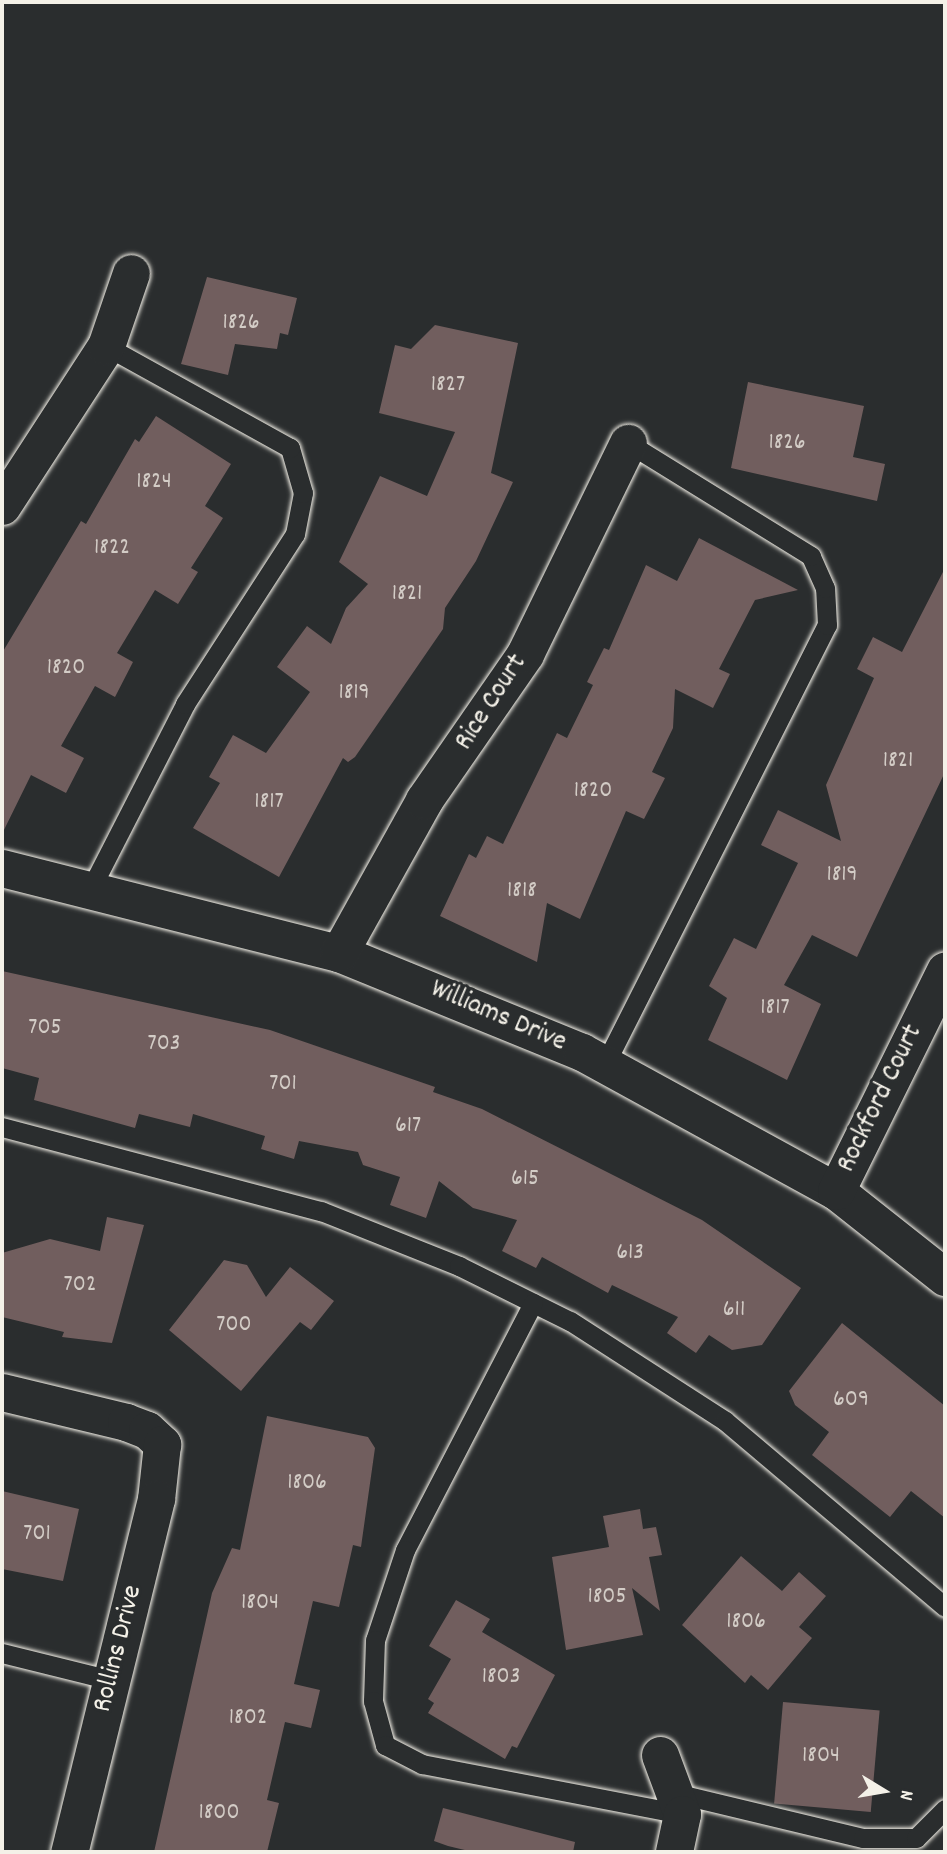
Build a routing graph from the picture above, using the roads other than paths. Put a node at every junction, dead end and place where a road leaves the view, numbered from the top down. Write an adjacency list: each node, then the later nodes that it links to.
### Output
1 (131, 273): 2 (street)
2 (106, 346): 4 (street); 7 (lane)
3 (628, 443): 8 (street, Rice Court); 10 (lane)
4 (12, 470): 5 (street)
5 (2, 506)
6 (2, 868): 7 (street, Williams Drive)
7 (89, 892): 8 (street, Williams Drive)
8 (339, 953): 10 (street, Williams Drive)
9 (945, 971): 12 (street, Rockford Court)
10 (605, 1064): 12 (street, Williams Drive)
11 (2, 1128): 14 (lane)
12 (836, 1191): 13 (street, Williams Drive)
13 (945, 1277)
14 (533, 1303): 16 (lane); 20 (lane)
15 (2, 1392): 18 (street, Rollins Drive)
16 (945, 1606)
17 (2, 1653): 18 (lane)
18 (111, 1681): 22 (street, Rollins Drive)
19 (660, 1755): 20 (street)
20 (679, 1804): 21 (lane); 23 (street)
21 (945, 1808)
22 (69, 1852)
23 (674, 1852)

